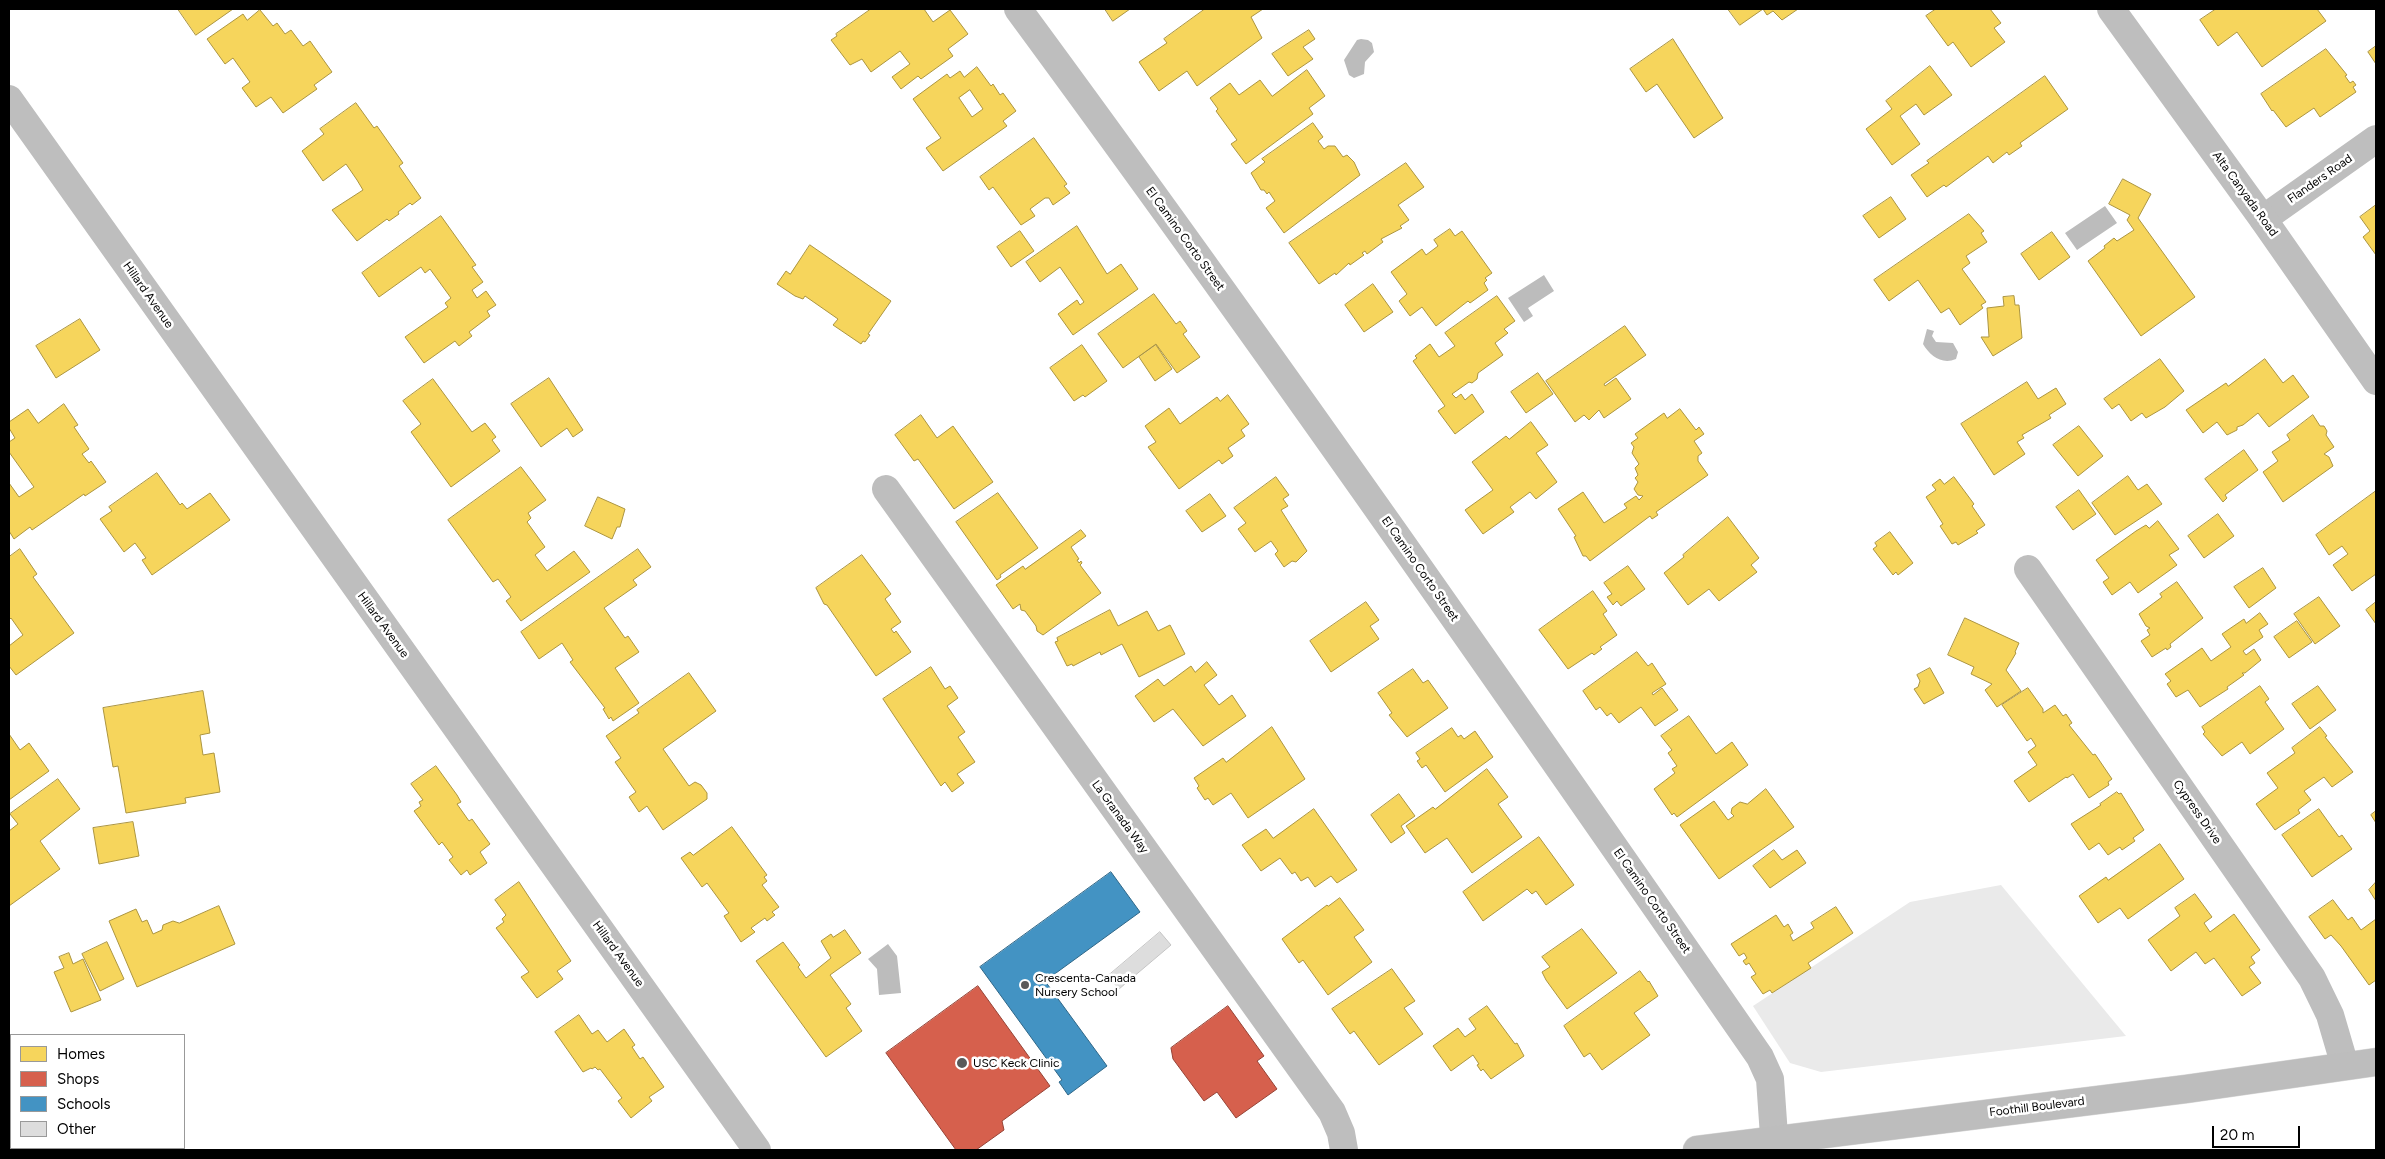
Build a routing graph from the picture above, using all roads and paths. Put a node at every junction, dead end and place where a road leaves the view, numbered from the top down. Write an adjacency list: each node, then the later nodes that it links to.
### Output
1 (1018, 9): 11 (street, El Camino Corto Street)
2 (2111, 9): 5 (street, Alta Canyada Road)
3 (9, 99): 12 (street, Hillard Avenue)
4 (2376, 139): 5 (street, Flanders Road)
5 (2263, 219): 6 (street, Alta Canyada Road)
6 (2376, 381)
7 (886, 490): 13 (street, La Granada Way)
8 (2028, 569): 10 (street, Cypress Drive)
9 (2376, 1062): 10 (main road, Foothill Boulevard)
10 (2345, 1066): 11 (main road, Foothill Boulevard)
11 (1774, 1145): 14 (main road, Foothill Boulevard)
12 (757, 1150)
13 (1344, 1150)
14 (1697, 1150)

